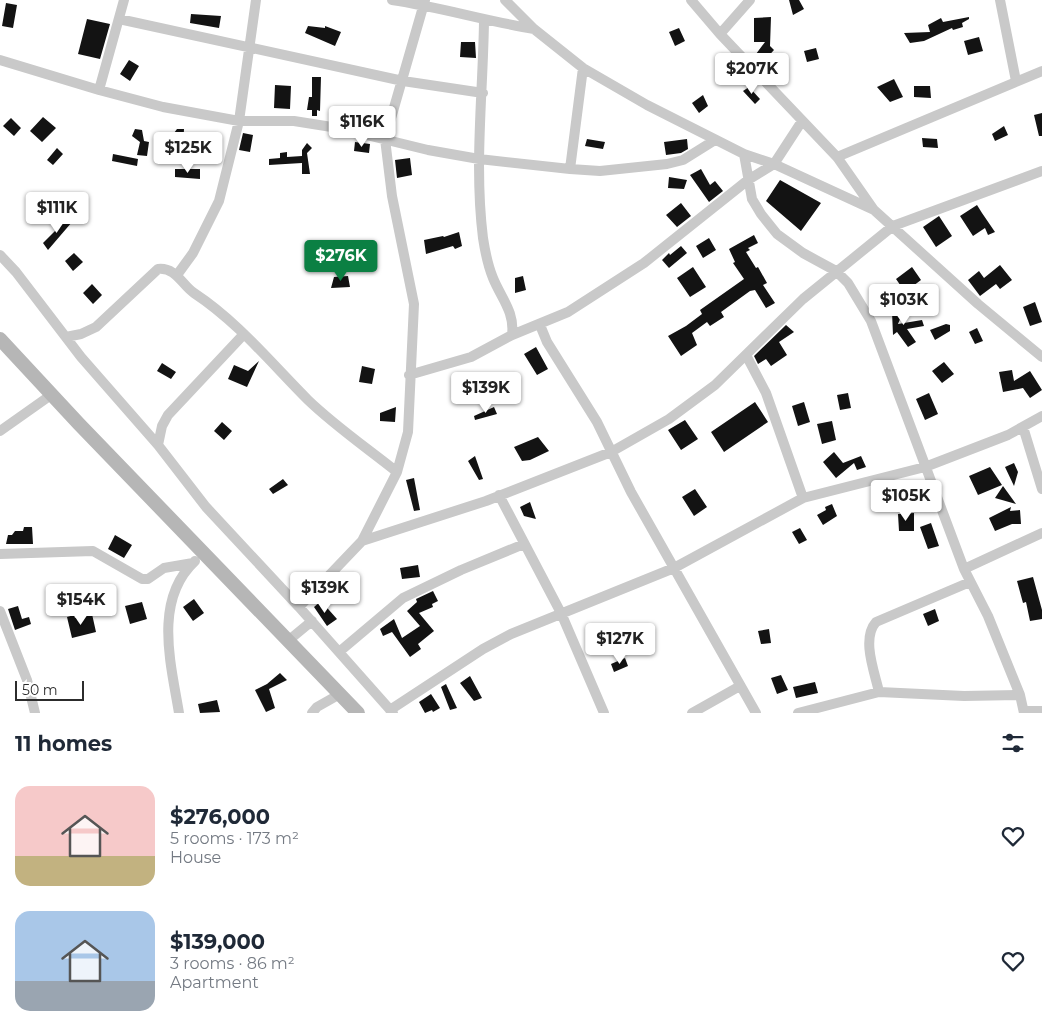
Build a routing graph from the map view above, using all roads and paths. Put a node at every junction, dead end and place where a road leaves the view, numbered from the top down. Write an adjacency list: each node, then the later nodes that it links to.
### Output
1 (124, 0): 9 (street)
2 (256, 0): 13 (street)
3 (392, 0): 8 (street)
4 (505, 0): 11 (street)
5 (691, 0): 12 (street)
6 (750, 0): 12 (street)
7 (1000, 0): 18 (street)
8 (425, 2): 10 (street); 17 (street)
9 (119, 19): 13 (street); 19 (street)
10 (484, 21): 11 (street); 20 (street)
11 (534, 29): 15 (street)
12 (720, 34): 22 (street)
13 (249, 46): 17 (street); 21 (street)
14 (0, 60): 19 (street)
15 (583, 68): 24 (street); 29 (street)
16 (1042, 71): 18 (street)
17 (403, 81): 20 (street); 23 (street)
18 (1016, 81): 26 (street)
19 (99, 90): 21 (street)
20 (483, 93): 27 (street)
21 (240, 121): 23 (street); 36 (street)
22 (802, 121): 26 (street); 28 (street)
23 (385, 139): 27 (street); 46 (street)
24 (715, 140): 25 (street); 29 (street)
25 (744, 154): 28 (street); 31 (street)
26 (837, 157): 32 (street)
27 (479, 159): 29 (street); 39 (street)
28 (774, 164): 31 (street); 32 (street)
29 (570, 169)
30 (1042, 172): 33 (street)
31 (748, 180): 35 (street); 37 (street)
32 (874, 210): 33 (street)
33 (893, 226): 35 (street); 43 (street)
34 (0, 255): 40 (street)
35 (836, 271): 44 (street); 53 (street)
36 (177, 276): 38 (street); 40 (street)
37 (540, 325): 39 (street); 52 (street)
38 (244, 334): 51 (street); 54 (street)
39 (512, 335): 46 (street)
40 (66, 337): 51 (street)
41 (0, 339): 47 (street)
42 (1042, 344): 43 (street)
43 (1032, 349): 45 (street)
44 (746, 355): 52 (street); 57 (street)
45 (1042, 357)
46 (409, 375): 54 (street)
47 (51, 394): 50 (street); 62 (street)
48 (1042, 416): 49 (street)
49 (1023, 427): 53 (street); 55 (street)
50 (0, 431)
51 (158, 445): 66 (street)
52 (611, 452): 56 (street); 63 (street)
53 (925, 467): 57 (street); 64 (street)
54 (396, 472): 59 (street)
55 (1042, 488)
56 (499, 495): 59 (street); 60 (street)
57 (803, 498): 63 (street)
58 (1042, 533): 64 (street)
59 (362, 541): 66 (street)
60 (524, 544): 68 (street); 71 (street)
61 (0, 554): 62 (street)
62 (198, 558): 70 (street); 80 (street)
63 (674, 568): 68 (street); 72 (street)
64 (964, 569): 65 (street)
65 (970, 582): 73 (street); 75 (street)
66 (299, 607): 69 (street)
67 (0, 611): 79 (street)
68 (561, 613): 76 (street); 83 (street)
69 (312, 621): 70 (street); 71 (street)
70 (289, 640): 74 (street)
71 (339, 652): 76 (street)
72 (740, 686): 84 (street); 85 (street)
73 (879, 692): 75 (street); 86 (street)
74 (340, 694): 81 (street); 82 (street)
75 (1020, 695): 78 (street)
76 (391, 711)
77 (1042, 711): 78 (street)
78 (1024, 712)
79 (35, 713)
80 (179, 713)
81 (312, 713)
82 (358, 713)
83 (604, 713)
84 (692, 713)
85 (756, 713)
86 (798, 713)

